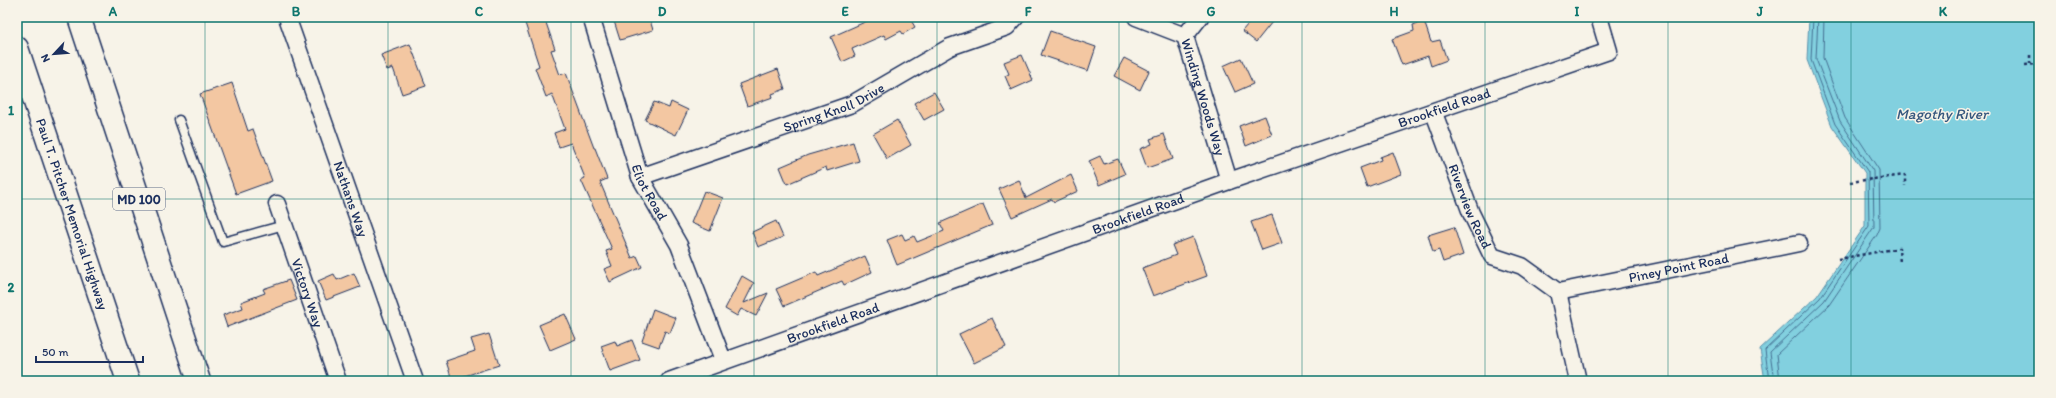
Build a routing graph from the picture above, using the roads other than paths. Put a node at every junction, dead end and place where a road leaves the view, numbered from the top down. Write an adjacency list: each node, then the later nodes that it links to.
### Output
1 (79, 17): 22 (highway, MD 100)
2 (288, 17): 24 (street, Nathans Way)
3 (591, 17): 13 (street, Eliot Road)
4 (1016, 17): 13 (street, Spring Knoll Drive)
5 (1136, 17): 8 (street)
6 (1200, 17): 8 (street, Winding Woods Way)
7 (1599, 17): 11 (street, Brookfield Road)
8 (1185, 36): 14 (street, Winding Woods Way)
9 (17, 48): 16 (highway, Paul T. Pitcher Memorial Highway)
10 (17, 62): 16 (highway)
11 (1434, 113): 14 (street, Brookfield Road); 19 (street, Riverview Road)
12 (180, 120): 17 (lane)
13 (640, 177): 20 (street, Eliot Road)
14 (1229, 181): 20 (street, Brookfield Road)
15 (277, 204): 17 (street, Victory Way)
16 (75, 222): 21 (highway, Paul T. Pitcher Memorial Highway)
17 (284, 225): 23 (street, Victory Way)
18 (1799, 243): 19 (street, Piney Point Road)
19 (1558, 292): 26 (street)
20 (723, 360): 25 (street, Brookfield Road)
21 (128, 381)
22 (199, 381)
23 (338, 381)
24 (415, 381)
25 (668, 381)
26 (1578, 381)

